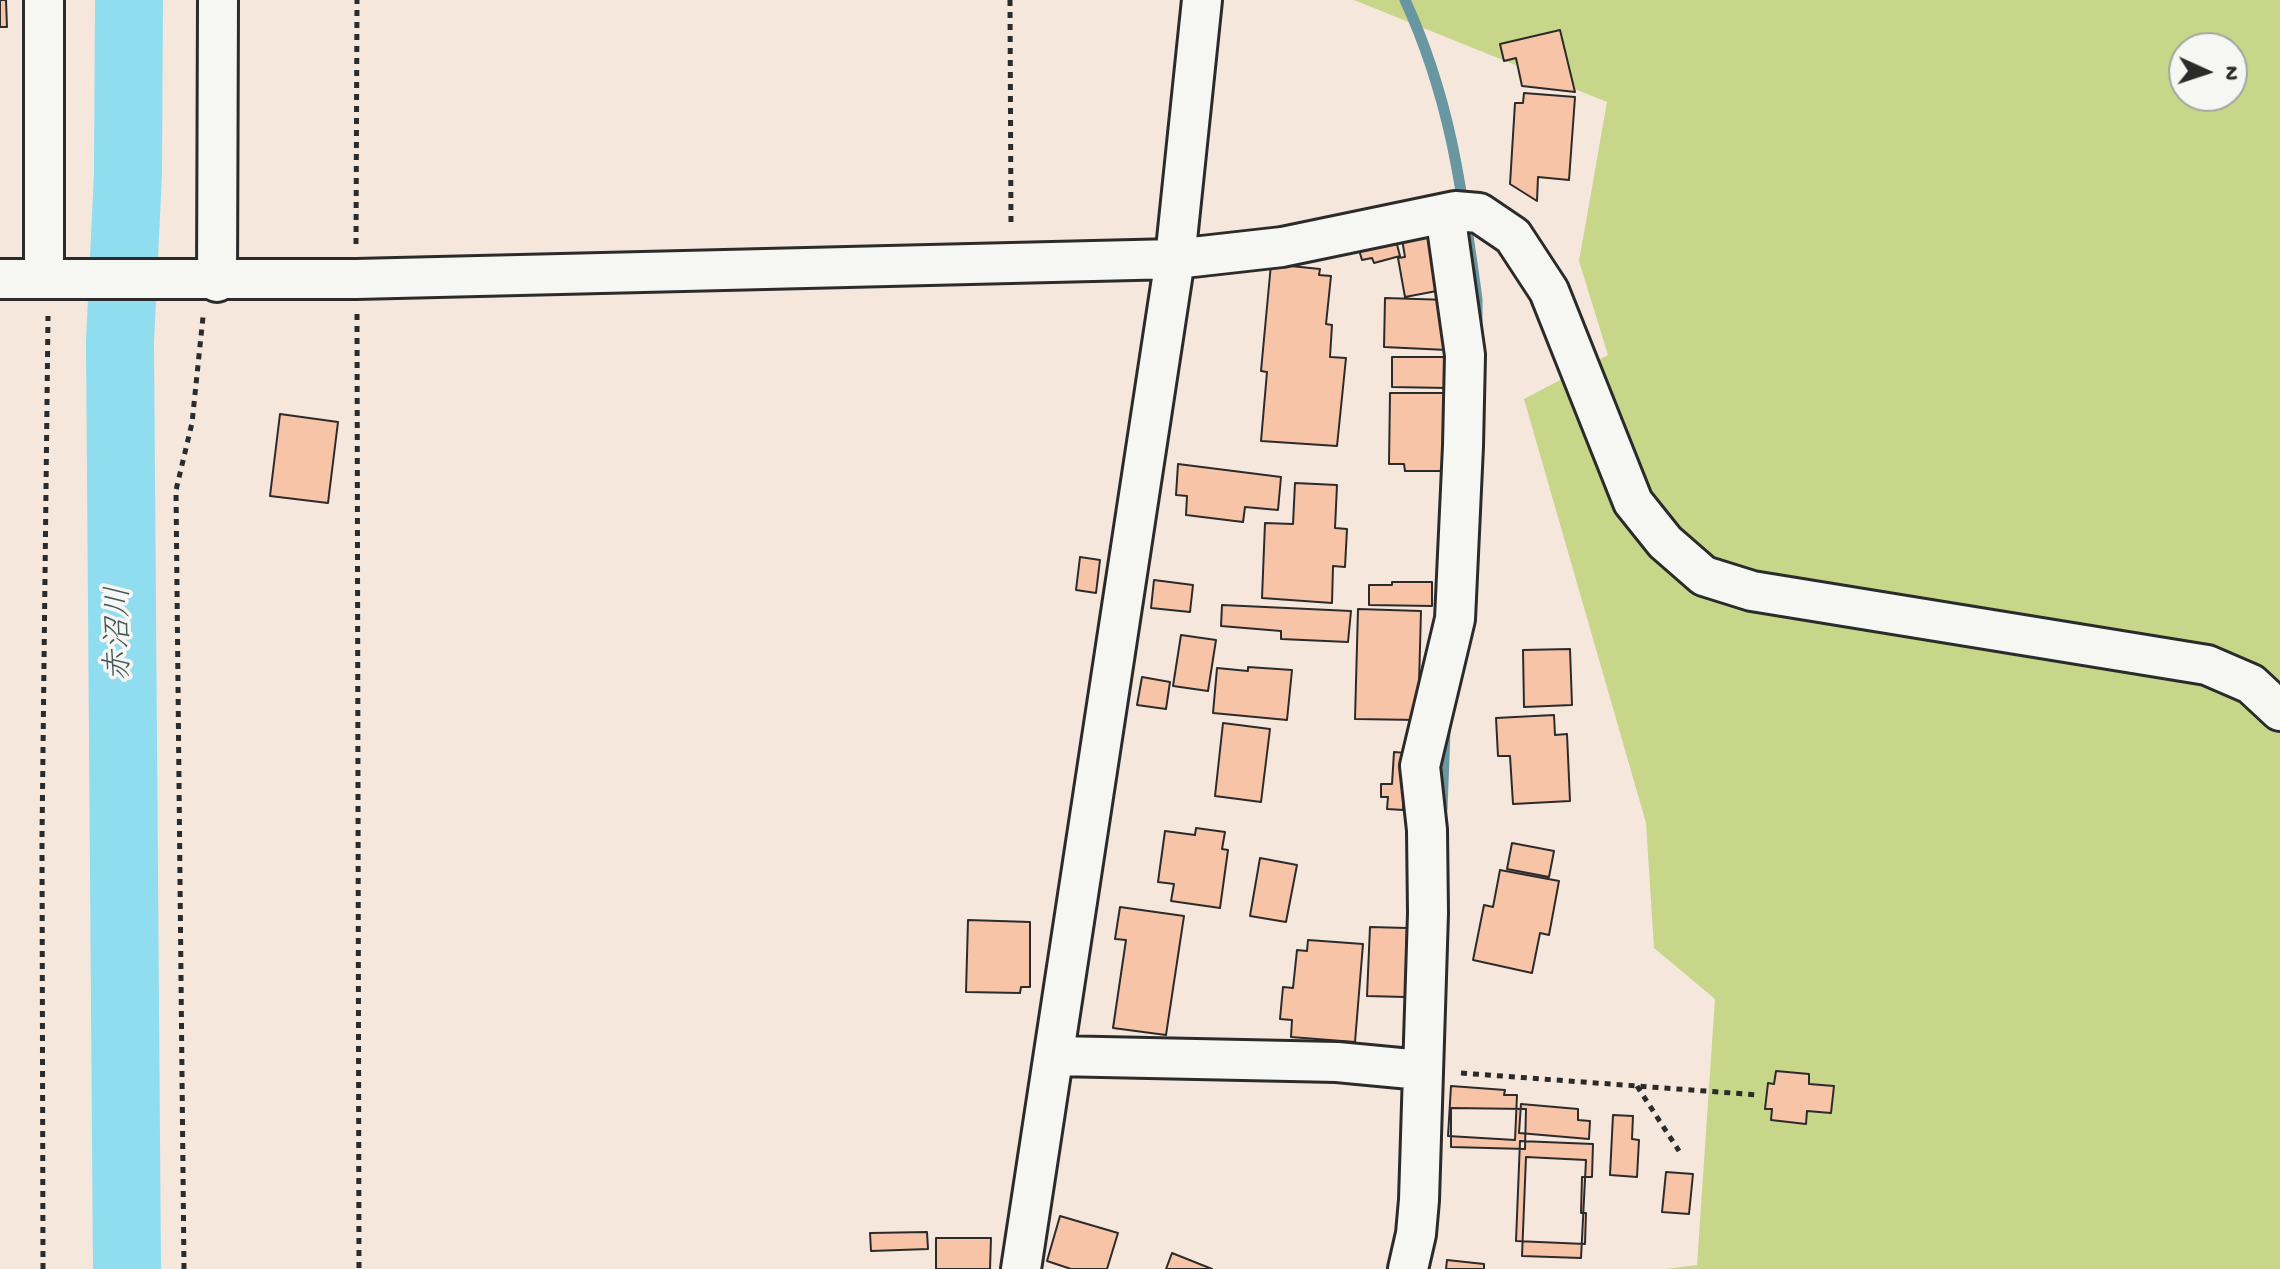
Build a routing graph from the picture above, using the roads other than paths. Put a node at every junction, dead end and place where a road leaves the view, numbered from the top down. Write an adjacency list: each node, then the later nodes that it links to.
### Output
1 (44, 0): 7 (street)
2 (218, 0): 8 (street)
3 (1202, 0): 5 (street)
4 (1460, 213): 5 (street); 9 (street); 11 (street)
5 (1175, 259): 8 (street); 10 (street)
6 (0, 279): 7 (street)
7 (55, 280): 8 (street)
8 (204, 282)
9 (2280, 711)
10 (1055, 1056): 11 (street); 12 (street)
11 (1437, 1071): 13 (street)
12 (1021, 1269)
13 (1408, 1269)

